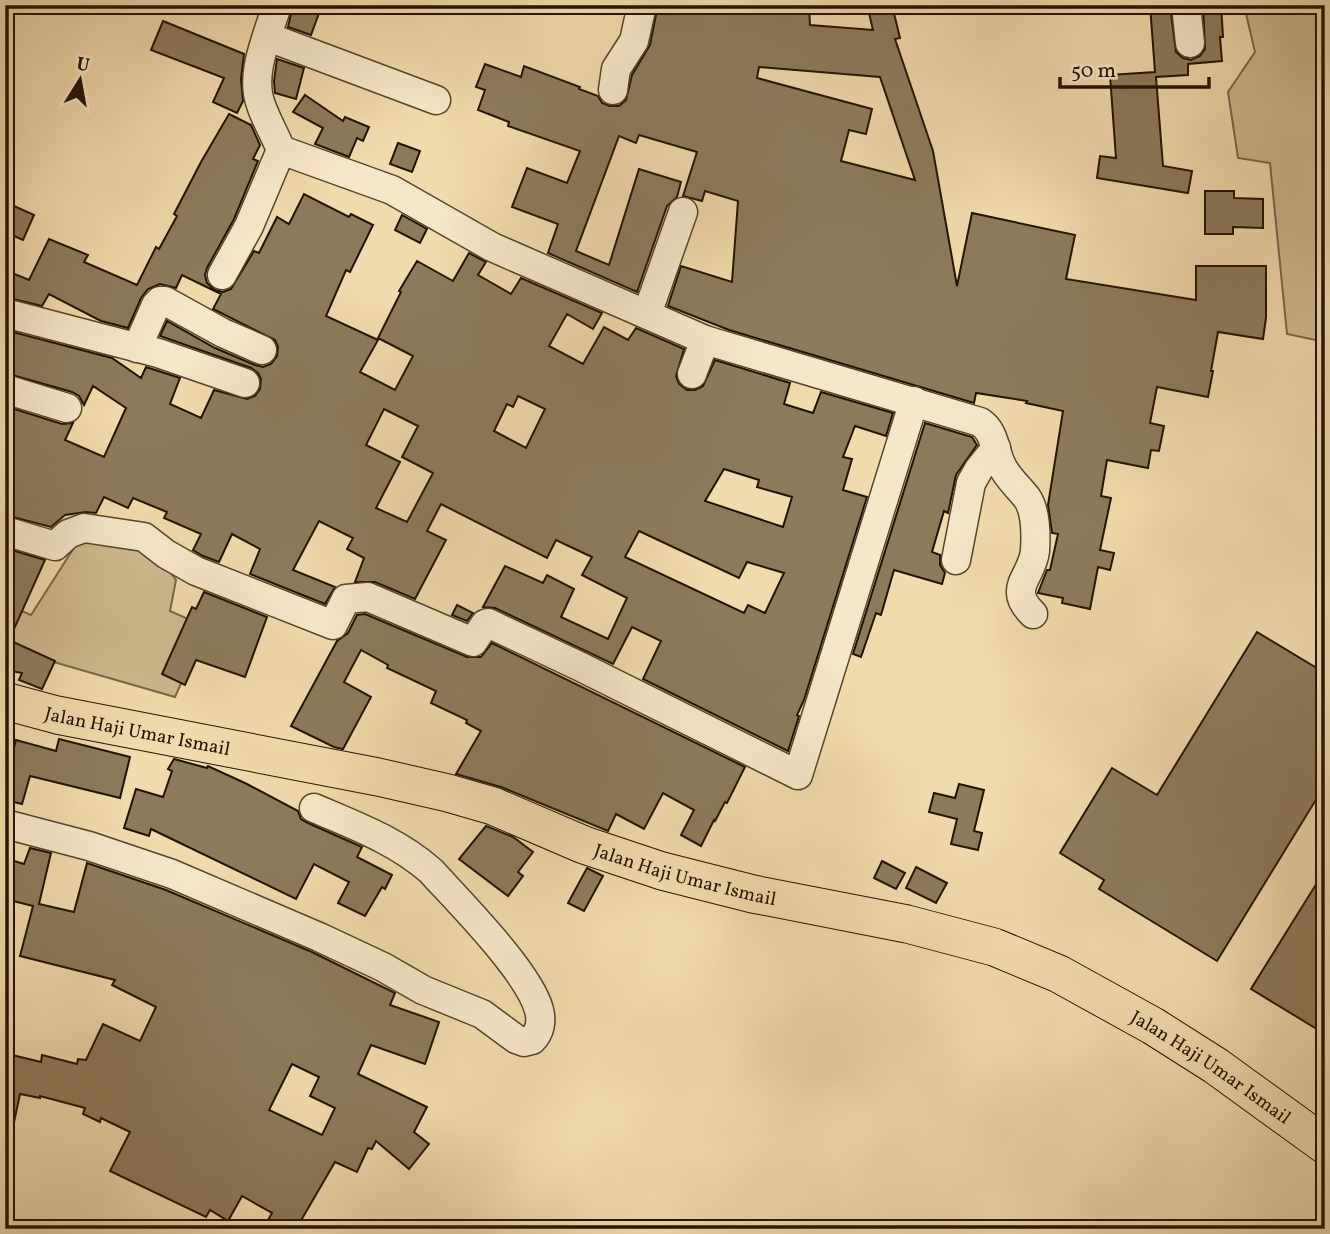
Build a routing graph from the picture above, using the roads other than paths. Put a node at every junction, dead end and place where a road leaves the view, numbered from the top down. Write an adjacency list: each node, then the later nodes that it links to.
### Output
1 (277, 5): 4 (street)
2 (642, 5): 6 (street)
3 (1186, 5): 5 (street)
4 (268, 37): 7 (street); 8 (street)
5 (1190, 43)
6 (613, 90)
7 (436, 100)
8 (281, 150): 10 (street); 12 (street)
9 (683, 212): 12 (street)
10 (222, 275)
11 (5, 313): 14 (street)
12 (647, 314): 13 (street)
13 (705, 340): 16 (street); 19 (street)
14 (137, 348): 15 (street); 17 (street)
15 (262, 350)
16 (692, 374)
17 (245, 383)
18 (5, 389): 20 (street)
19 (914, 401): 21 (street); 22 (street)
20 (67, 408)
21 (996, 448): 23 (street); 24 (street)
22 (5, 531)
23 (956, 560)
24 (1033, 614)
25 (5, 701): 28 (main road, Jalan Haji Umar Ismail)
26 (314, 808): 27 (street)
27 (5, 824)
28 (1325, 1145)

